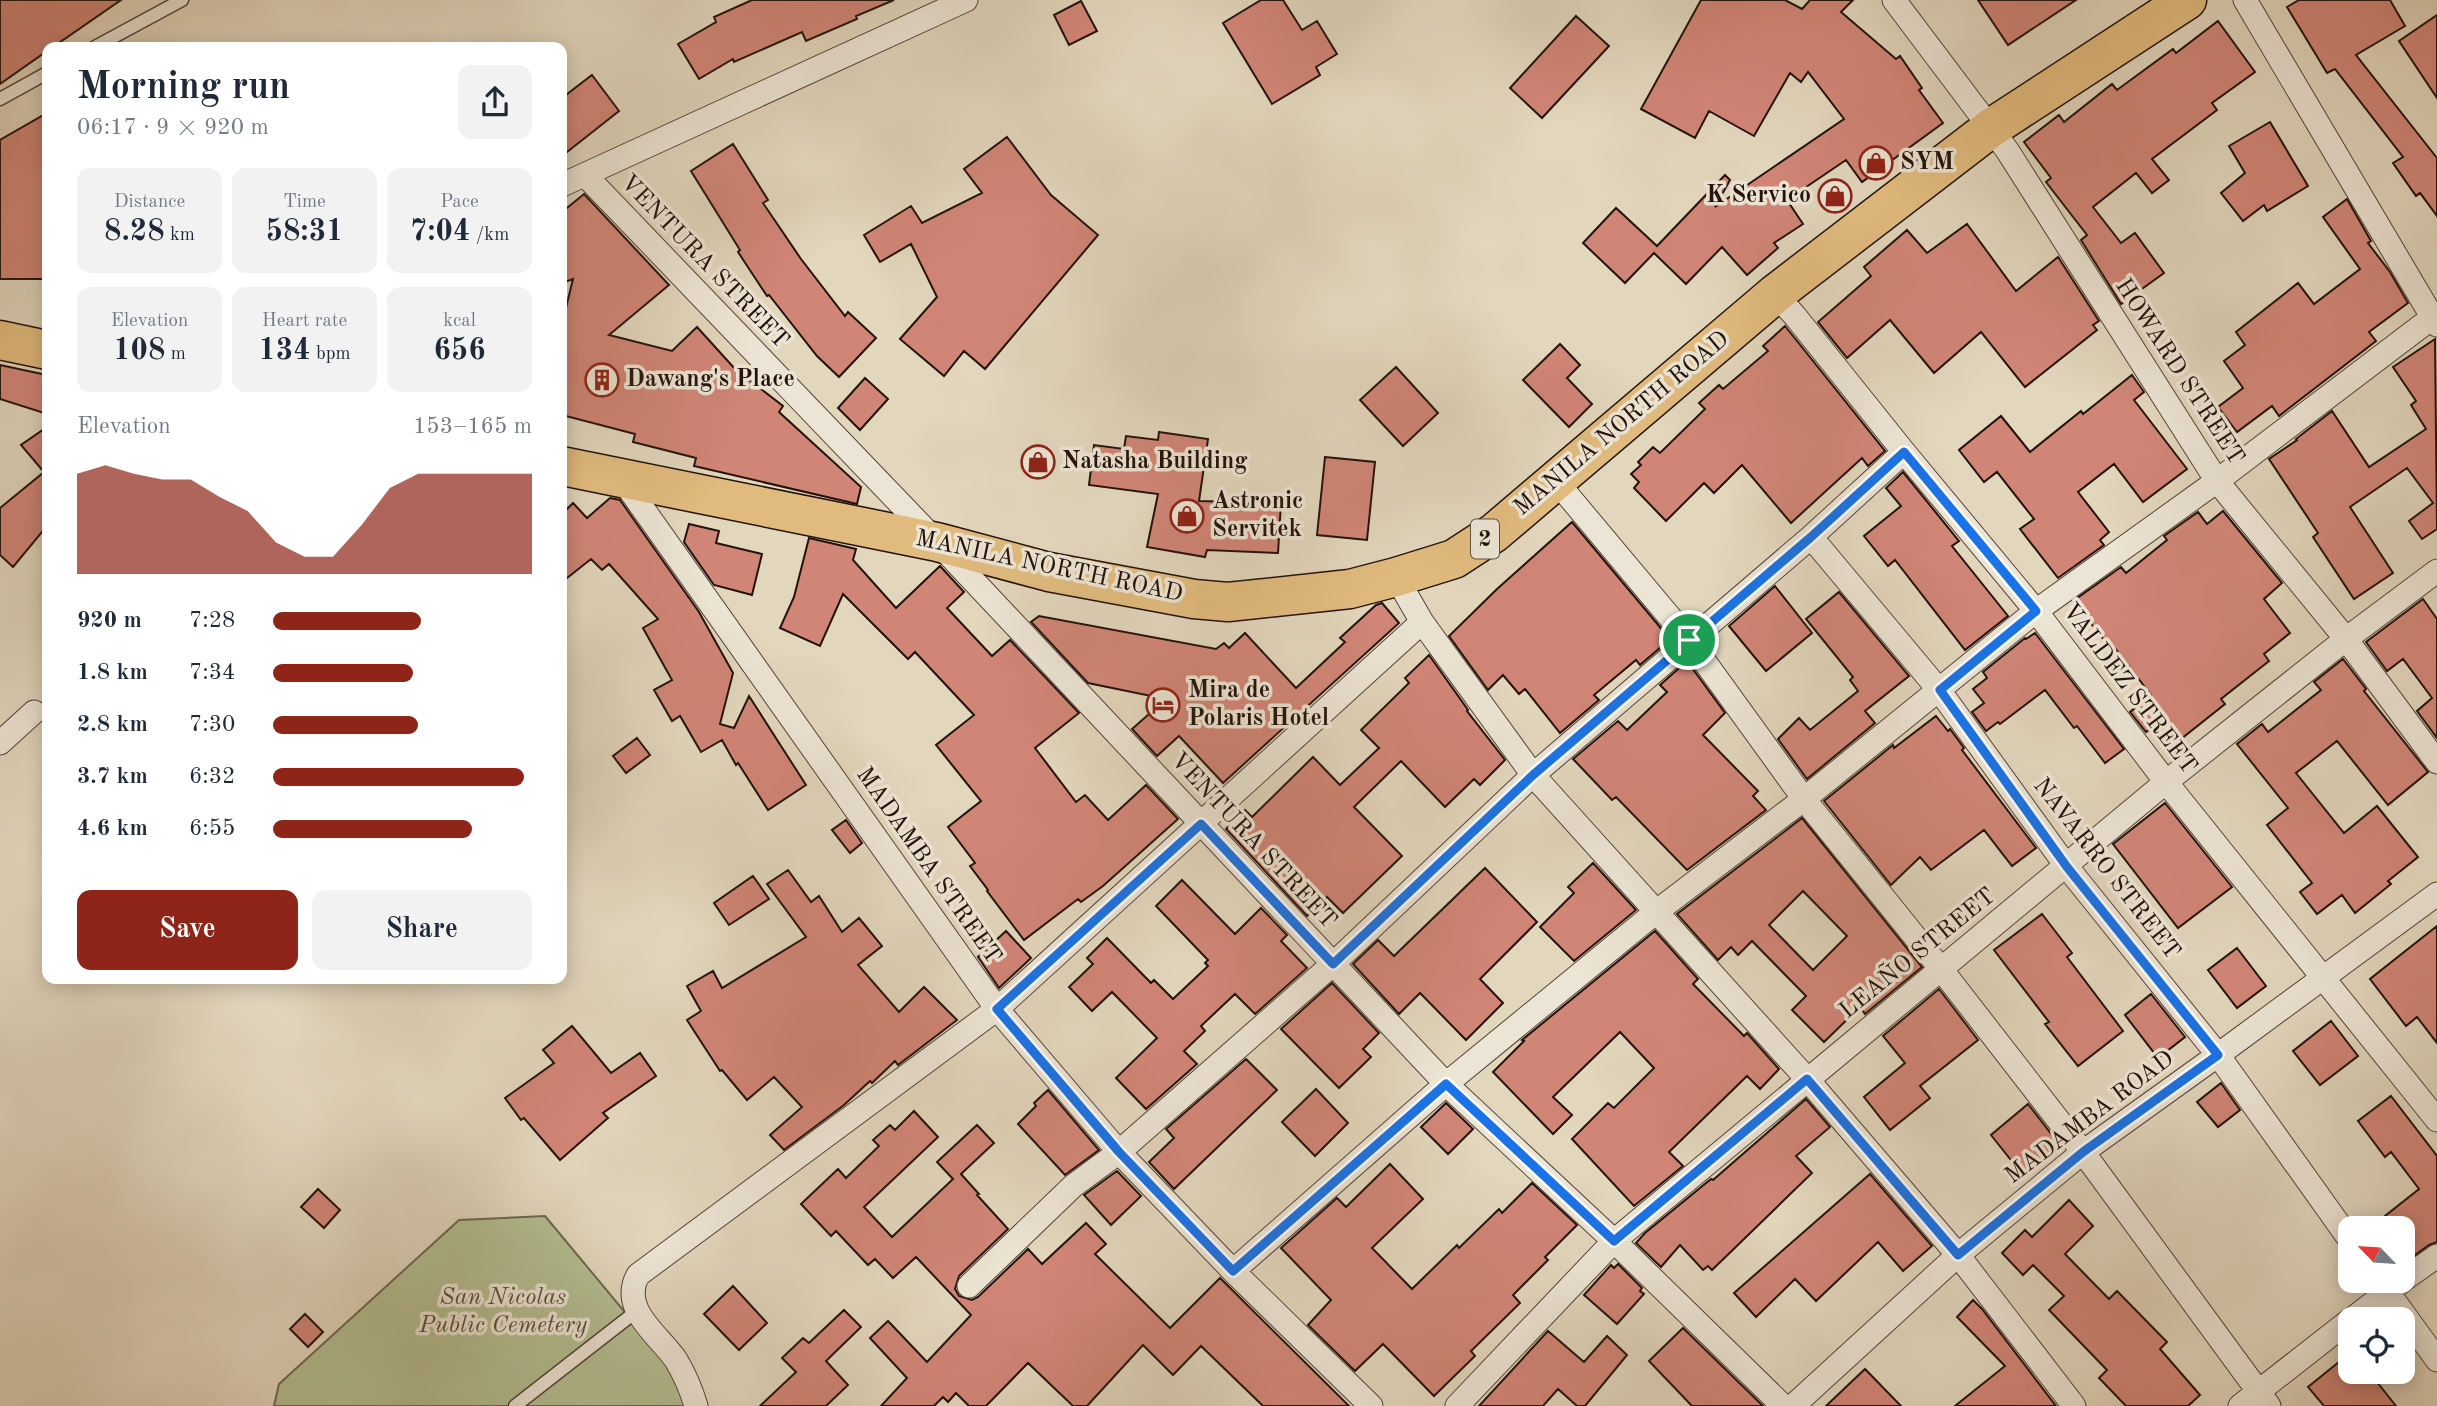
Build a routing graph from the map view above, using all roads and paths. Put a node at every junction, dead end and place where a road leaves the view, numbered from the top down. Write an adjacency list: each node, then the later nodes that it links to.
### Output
1 (182, 0): 6 (lane)
2 (966, 0): 10 (street)
3 (1894, 0): 9 (street, HOWARD STREET)
4 (2187, 0): 9 (highway, MANILA NORTH ROAD / 2)
5 (2245, 0): 13 (street)
6 (104, 42)
7 (42, 76): 8 (lane)
8 (0, 99)
9 (1991, 128): 12 (highway, MANILA NORTH ROAD / 2); 20 (street, HOWARD STREET)
10 (585, 175): 11 (street); 22 (street, VENTURA STREET)
11 (567, 183)
12 (1774, 294): 16 (street, VALDEZ STREET); 19 (highway, MANILA NORTH ROAD / 2)
13 (2436, 319): 20 (street)
14 (0, 340): 15 (highway)
15 (42, 349)
16 (1904, 452): 21 (street); 25 (street, VALDEZ STREET)
17 (567, 467): 18 (highway, MANILA NORTH ROAD / 2)
18 (622, 480): 22 (highway, MANILA NORTH ROAD / 2); 43 (street, MADAMBA STREET)
19 (1555, 480): 24 (highway, MANILA NORTH ROAD / 2); 28 (street)
20 (2217, 481): 25 (street); 27 (street, HOWARD STREET)
21 (1811, 537): 28 (street); 29 (street, NAVARRO STREET)
22 (937, 542): 24 (highway, MANILA NORTH ROAD / 2); 36 (street, VENTURA STREET)
23 (2437, 571): 27 (street, LEAÑO STREET)
24 (1396, 577): 26 (street)
25 (2036, 611): 29 (street); 34 (street, VALDEZ STREET)
26 (1422, 622): 33 (street); 36 (street)
27 (2346, 639): 32 (street, HOWARD STREET); 34 (street, LEAÑO STREET)
28 (1689, 640): 33 (street); 35 (street)
29 (1940, 690): 35 (street); 37 (street, NAVARRO STREET)
30 (34, 712): 31 (street)
31 (0, 743)
32 (2437, 762)
33 (1533, 775): 39 (street); 40 (street)
34 (2166, 782): 37 (street, LEAÑO STREET); 42 (street, VALDEZ STREET)
35 (1804, 799): 39 (street); 41 (street)
36 (1201, 824): 40 (street, VENTURA STREET); 43 (street)
37 (2067, 867): 41 (street, LEAÑO STREET); 44 (street, NAVARRO STREET)
38 (2437, 894): 42 (street, MADAMBA ROAD)
39 (1656, 912): 45 (street); 46 (street)
40 (1333, 964): 46 (street, VENTURA STREET); 48 (street)
41 (1941, 969): 45 (street, LEAÑO STREET); 49 (street)
42 (2324, 978): 44 (street, MADAMBA ROAD); 47 (street, VALDEZ STREET)
43 (997, 1009): 48 (street, MADAMBA STREET); 60 (street)
44 (2218, 1055): 49 (street, MADAMBA ROAD); 50 (street, NAVARRO STREET)
45 (1807, 1079): 51 (street, LEAÑO STREET); 52 (street)
46 (1446, 1084): 51 (street, VENTURA STREET); 55 (street)
47 (2437, 1120)
48 (1119, 1152): 55 (street, MADAMBA STREET); 56 (street)
49 (2083, 1152): 52 (street, MADAMBA ROAD); 63 (street)
50 (2338, 1223)
51 (1614, 1241): 67 (street, LEAÑO STREET); 68 (street, VENTURA STREET)
52 (1958, 1255): 69 (street, MADAMBA ROAD); 70 (street)
53 (2437, 1256): 54 (street)
54 (2415, 1270)
55 (1233, 1271): 66 (street, MADAMBA STREET)
56 (969, 1286)
57 (2382, 1293): 59 (street)
58 (2399, 1293): 62 (street)
59 (2366, 1307)
60 (638, 1310): 64 (lane); 65 (street)
61 (2338, 1332): 63 (street)
62 (2437, 1360)
63 (2264, 1399): 71 (street)
64 (515, 1406)
65 (696, 1406)
66 (1371, 1406)
67 (1457, 1406)
68 (1783, 1406)
69 (1793, 1406)
70 (2074, 1406)
71 (2240, 1406)

